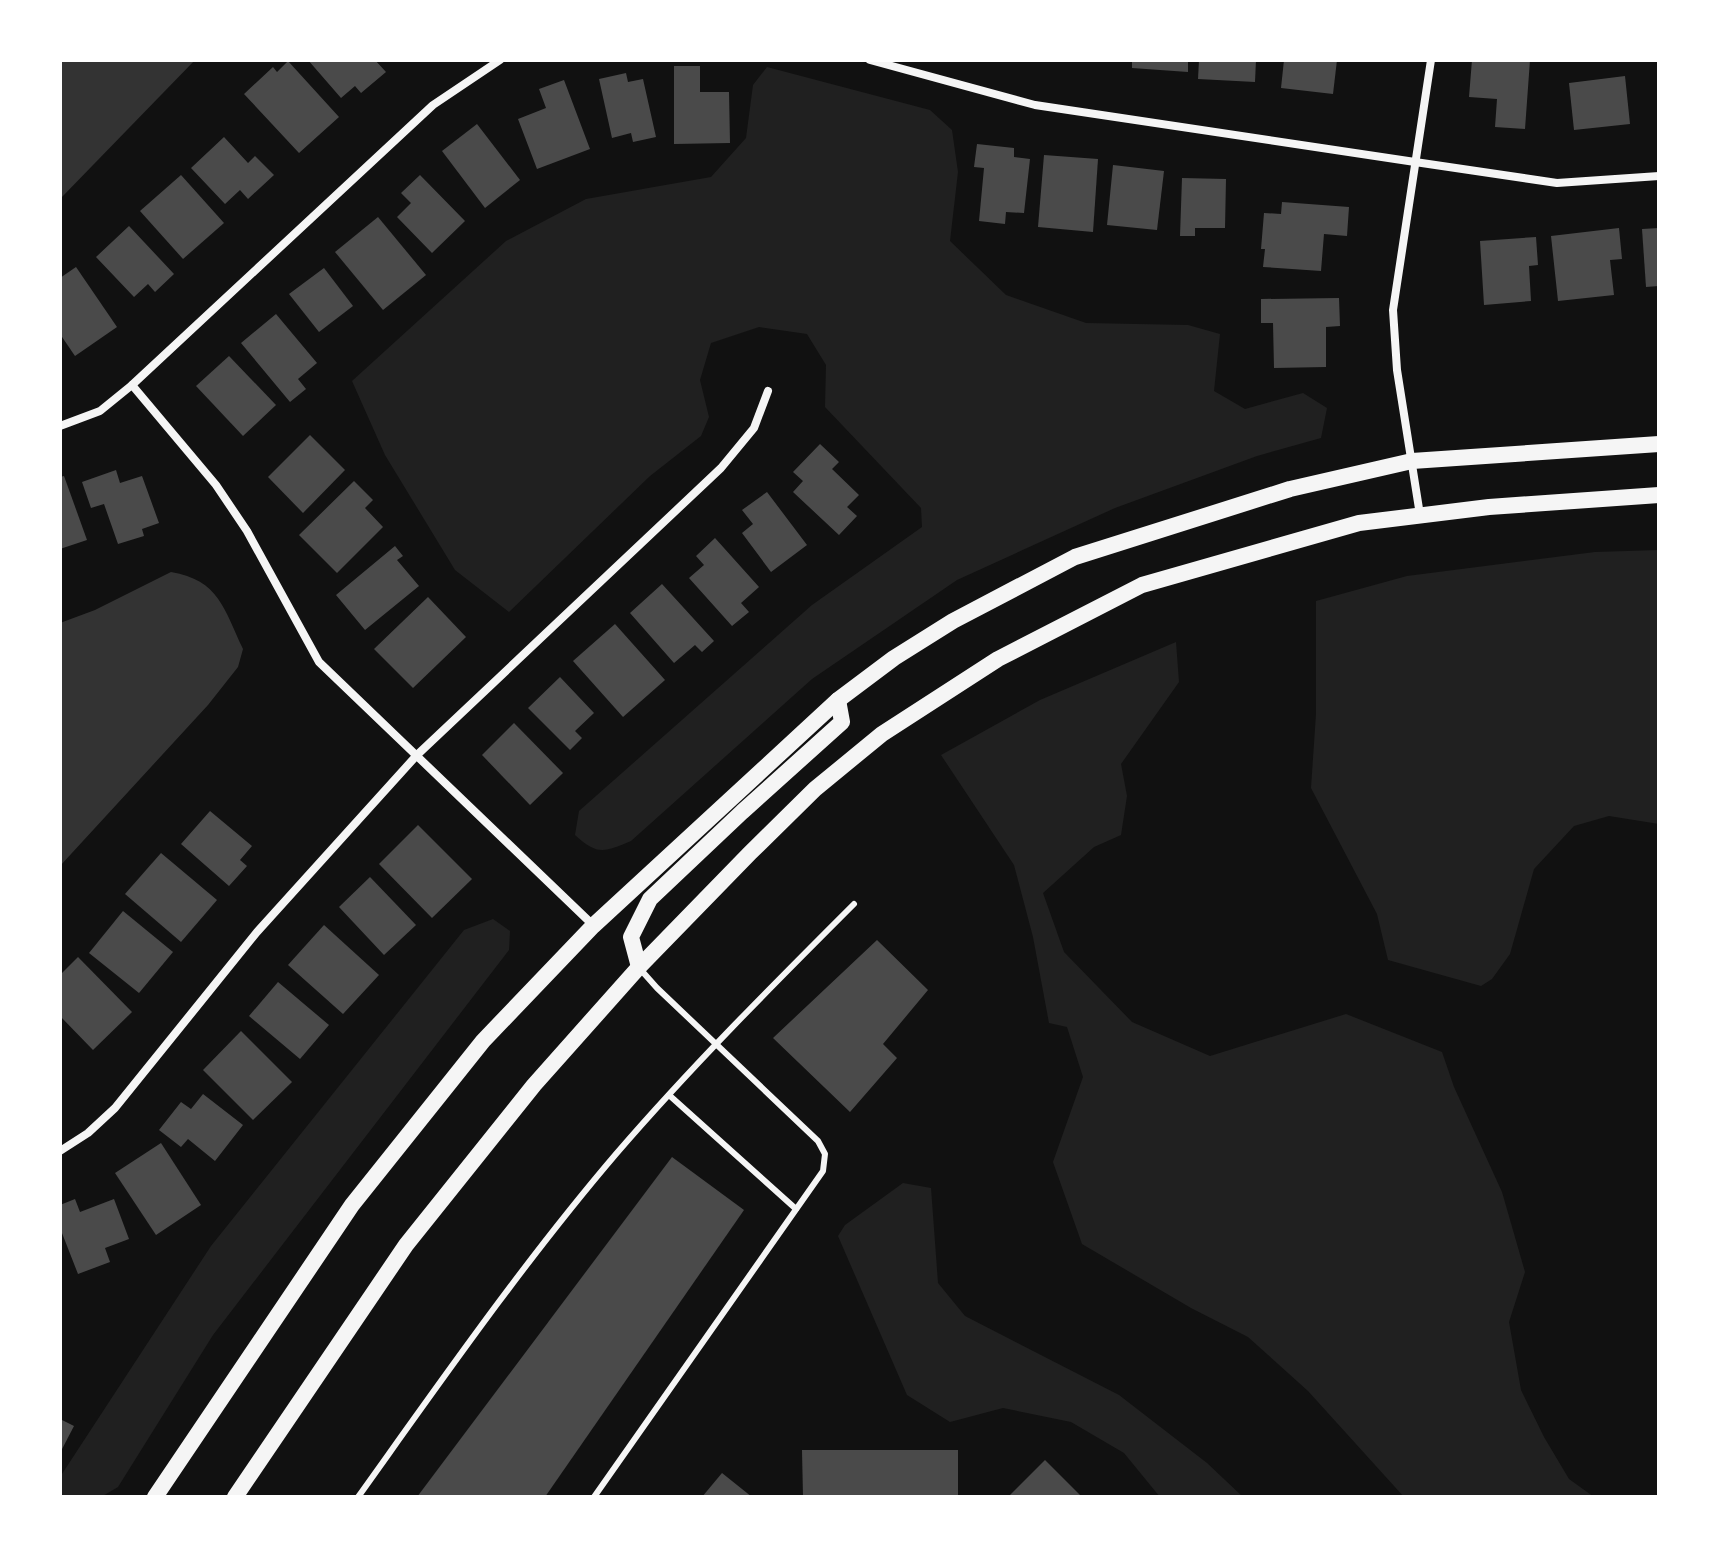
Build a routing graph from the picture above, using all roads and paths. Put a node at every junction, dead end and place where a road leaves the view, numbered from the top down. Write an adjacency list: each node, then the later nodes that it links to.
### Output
1 (500, 60): 6 (street)
2 (870, 60): 4 (street)
3 (1431, 60): 4 (street)
4 (1415, 162): 5 (street); 10 (street)
5 (1659, 176)
6 (132, 385): 8 (street); 14 (street)
7 (768, 391): 14 (street)
8 (60, 426)
9 (1659, 444): 10 (main road)
10 (1412, 461): 12 (street); 13 (main road)
11 (1659, 495): 12 (main road)
12 (1420, 515): 17 (main road)
13 (838, 700): 16 (main road); 17 (main road)
14 (417, 755): 16 (street); 20 (street)
15 (854, 904): 18 (lane)
16 (593, 926): 22 (main road)
17 (639, 967): 18 (lane); 23 (main road)
18 (715, 1043): 19 (lane); 21 (lane)
19 (669, 1095): 21 (lane); 24 (lane)
20 (60, 1151)
21 (796, 1209): 25 (lane)
22 (155, 1497)
23 (235, 1497)
24 (358, 1497)
25 (594, 1497)

